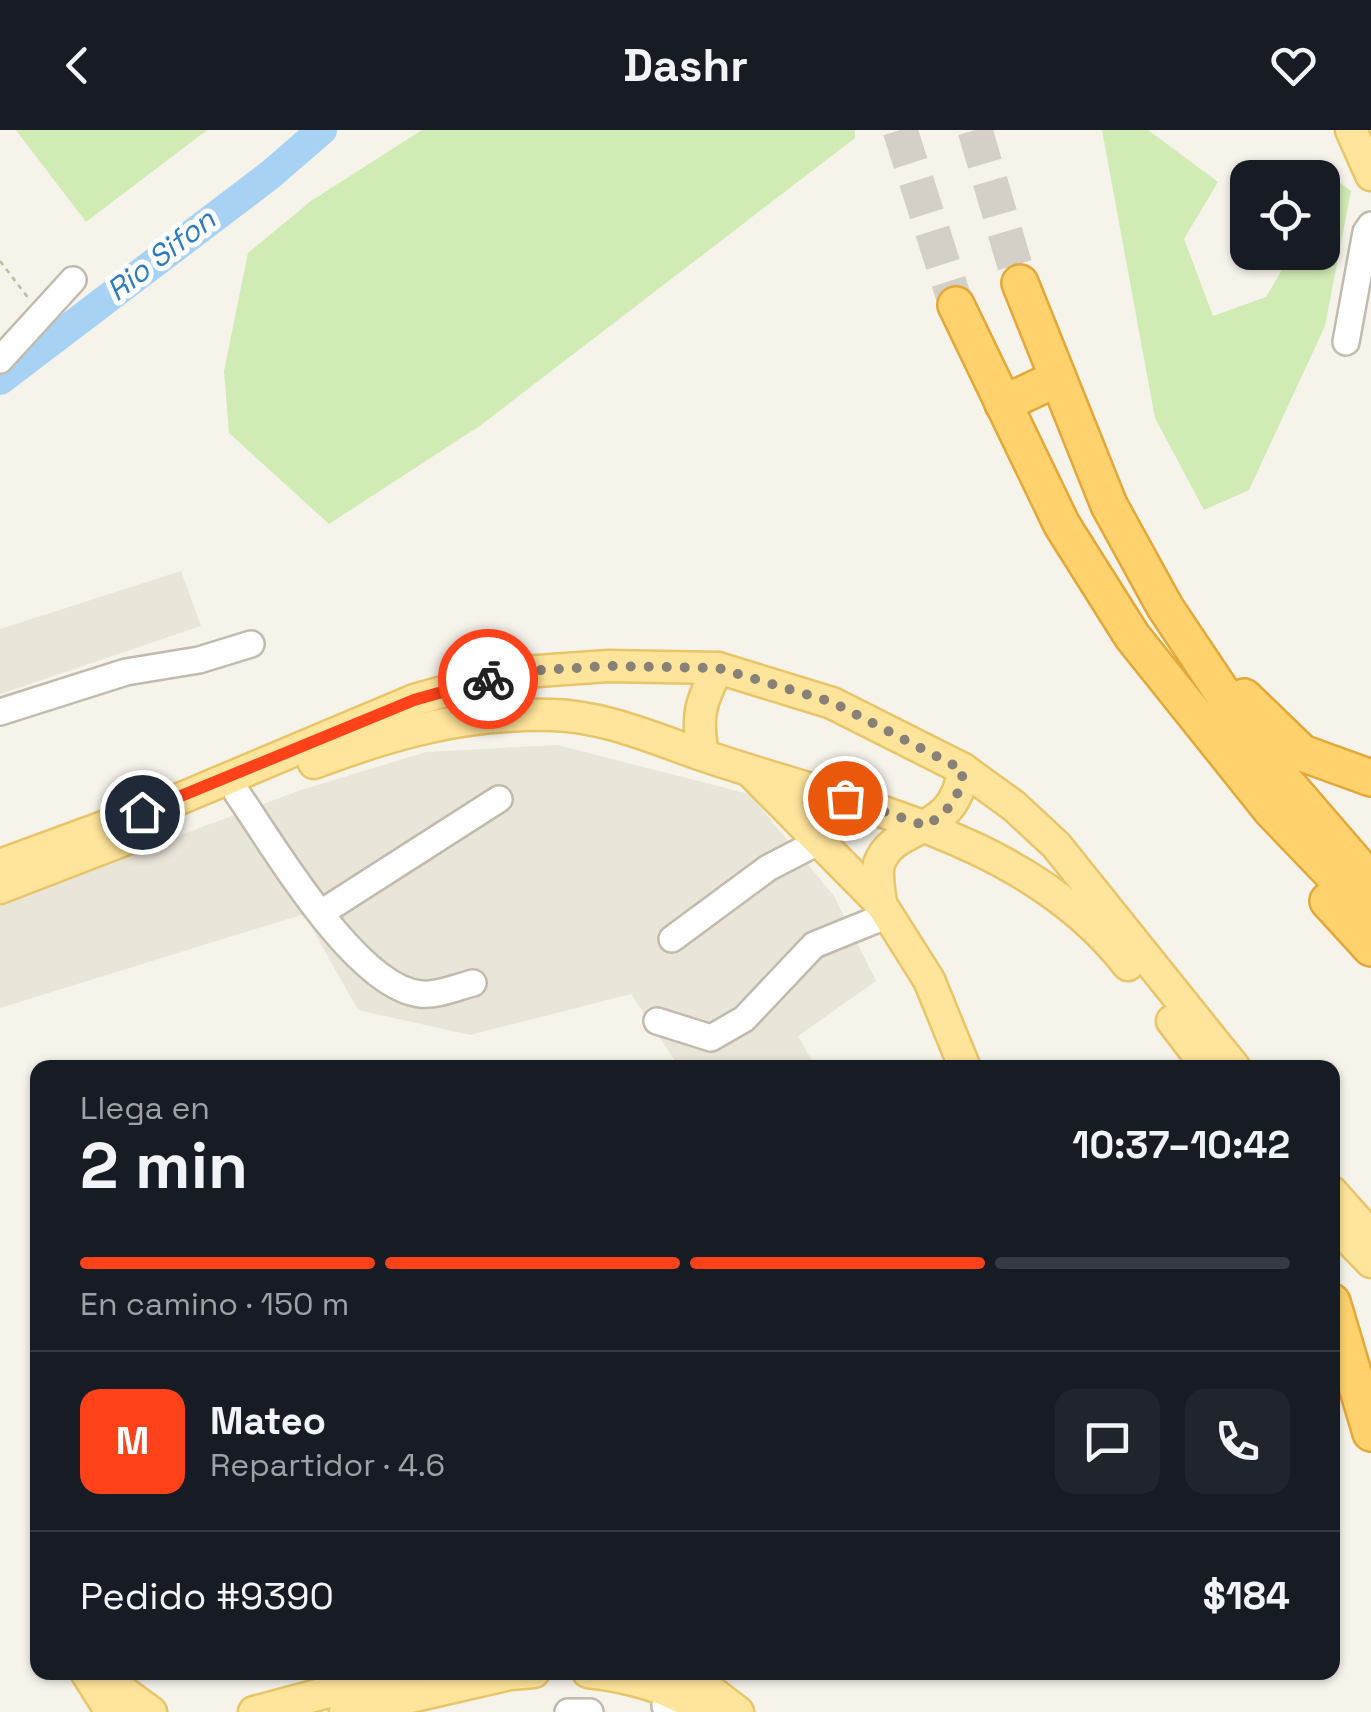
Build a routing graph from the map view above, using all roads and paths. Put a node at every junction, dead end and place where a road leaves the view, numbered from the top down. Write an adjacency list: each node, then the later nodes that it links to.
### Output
1 (1351, 130): 2 (main road)
2 (1371, 175)
3 (1371, 225): 9 (street)
4 (0, 260): 8 (path)
5 (73, 280): 8 (street)
6 (1020, 282): 11 (highway)
7 (956, 305): 12 (highway)
8 (41, 315): 10 (street)
9 (1346, 342)
10 (0, 360)
11 (1058, 378): 12 (highway); 15 (highway)
12 (1003, 404): 13 (highway)
13 (1132, 636): 31 (highway); 33 (highway)
14 (251, 644): 17 (street)
15 (1189, 644): 21 (highway); 27 (highway)
16 (718, 668): 18 (main road); 20 (main road); 26 (main road)
17 (0, 712)
18 (703, 755): 19 (main road); 22 (main road)
19 (748, 769): 24 (main road); 25 (main road)
20 (963, 770): 24 (main road); 38 (main road)
21 (1371, 778)
22 (237, 794): 28 (main road); 30 (street)
23 (498, 799): 30 (street)
24 (926, 826): 29 (main road); 37 (main road)
25 (822, 840): 29 (main road); 32 (street)
26 (0, 865)
27 (1371, 882)
28 (0, 888)
29 (884, 909): 35 (street); 36 (main road)
30 (321, 913): 34 (street)
31 (1371, 914)
32 (672, 940)
33 (1371, 948)
34 (473, 983)
35 (657, 1020)
36 (961, 1060)
37 (1202, 1060)
38 (1229, 1060)
39 (1340, 1176): 41 (main road)
40 (1340, 1201): 43 (main road)
41 (1371, 1206)
42 (1340, 1230): 44 (main road)
43 (1371, 1236)
44 (1371, 1262)
45 (1340, 1329): 46 (highway)
46 (1371, 1433)
47 (91, 1680): 53 (main road)
48 (115, 1680): 54 (main road)
49 (373, 1680): 55 (main road)
50 (484, 1680): 56 (main road)
51 (633, 1680): 52 (main road)
52 (669, 1694): 59 (main road); 60 (main road)
53 (111, 1712)
54 (151, 1712)
55 (254, 1712)
56 (345, 1712)
57 (568, 1712): 58 (street)
58 (590, 1712)
59 (708, 1712)
60 (738, 1712)

